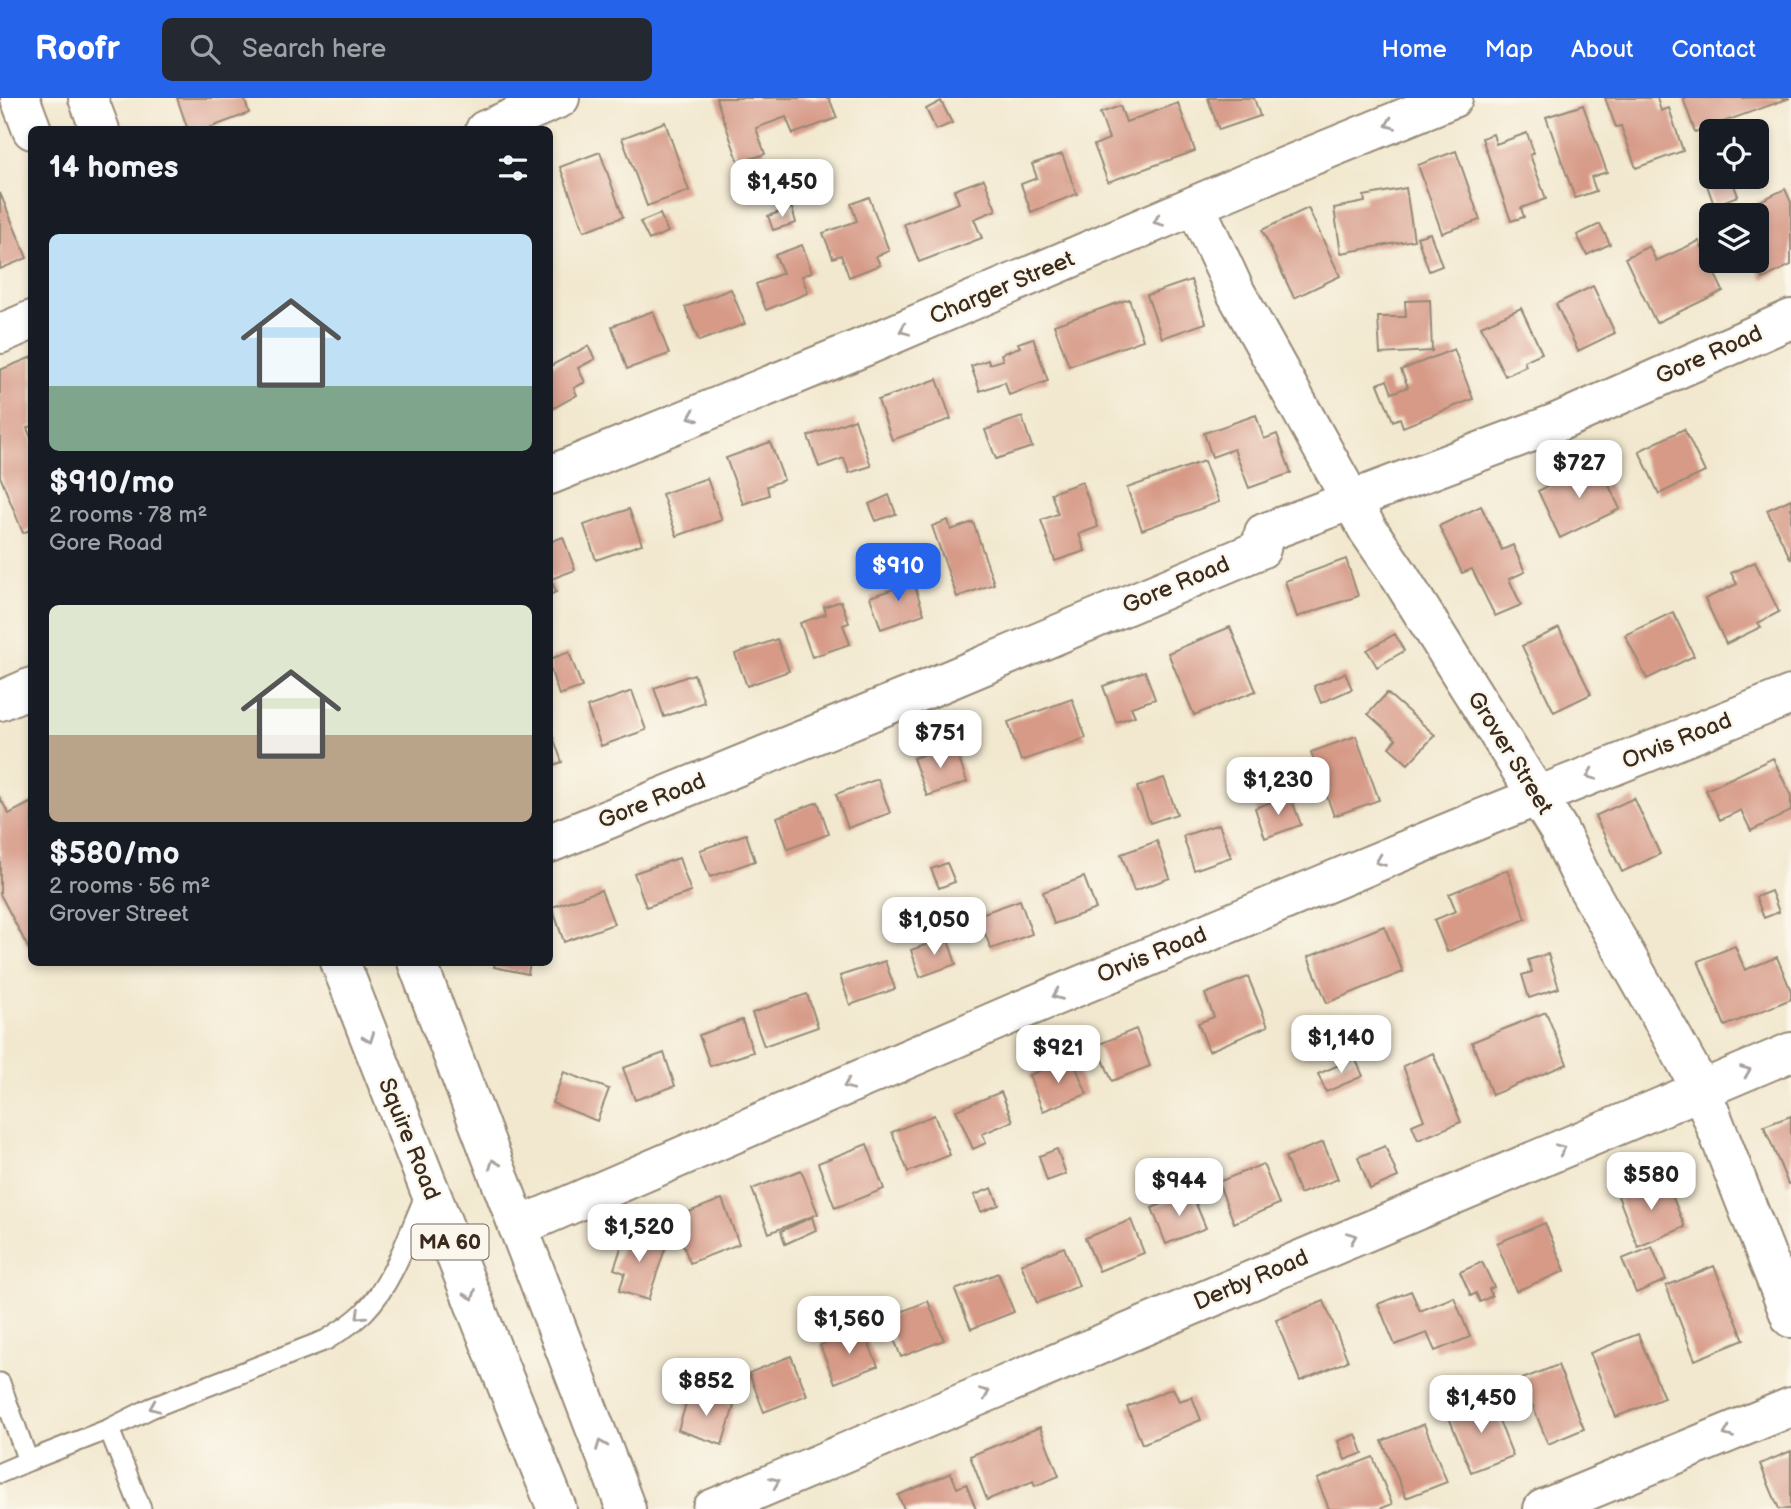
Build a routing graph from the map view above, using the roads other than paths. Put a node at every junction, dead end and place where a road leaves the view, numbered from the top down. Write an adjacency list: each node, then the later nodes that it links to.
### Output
1 (20, 98): 5 (main road)
2 (88, 98): 6 (main road)
3 (561, 98): 7 (main road)
4 (1453, 98): 8 (main road, Charger Street, one-way to 8)
5 (31, 126)
6 (98, 126)
7 (494, 126)
8 (1195, 205): 12 (main road, Charger Street, one-way to 12); 13 (main road, Grover Street)
9 (1791, 318): 13 (main road, Gore Road)
10 (28, 322): 11 (main road)
11 (0, 334)
12 (553, 474)
13 (1351, 500): 17 (main road, Grover Street); 18 (main road, Gore Road)
14 (28, 689): 16 (main road)
15 (1791, 695): 17 (main road, Orvis Road, one-way to 17)
16 (0, 701)
17 (1538, 797): 22 (main road, Grover Street); 24 (main road, Orvis Road, one-way to 24)
18 (553, 843)
19 (342, 966): 23 (main road, Squire Road / MA 60, one-way to 23)
20 (419, 966): 24 (main road, MA 60, one-way to 20)
21 (1791, 1052): 22 (main road, Derby Road, one-way to 21)
22 (1701, 1089): 25 (main road, Grover Street); 34 (main road, Derby Road, one-way to 22)
23 (428, 1188): 28 (lane, one-way to 28); 32 (main road, Squire Road / MA 60, one-way to 32)
24 (518, 1227): 33 (main road, MA 60, one-way to 24)
25 (1791, 1318)
26 (0, 1383): 29 (lane)
27 (1791, 1407): 35 (main road, one-way to 35)
28 (109, 1429): 29 (lane); 31 (lane)
29 (29, 1461): 30 (lane)
30 (0, 1473)
31 (141, 1509)
32 (557, 1509)
33 (626, 1509)
34 (712, 1509)
35 (1543, 1509)

